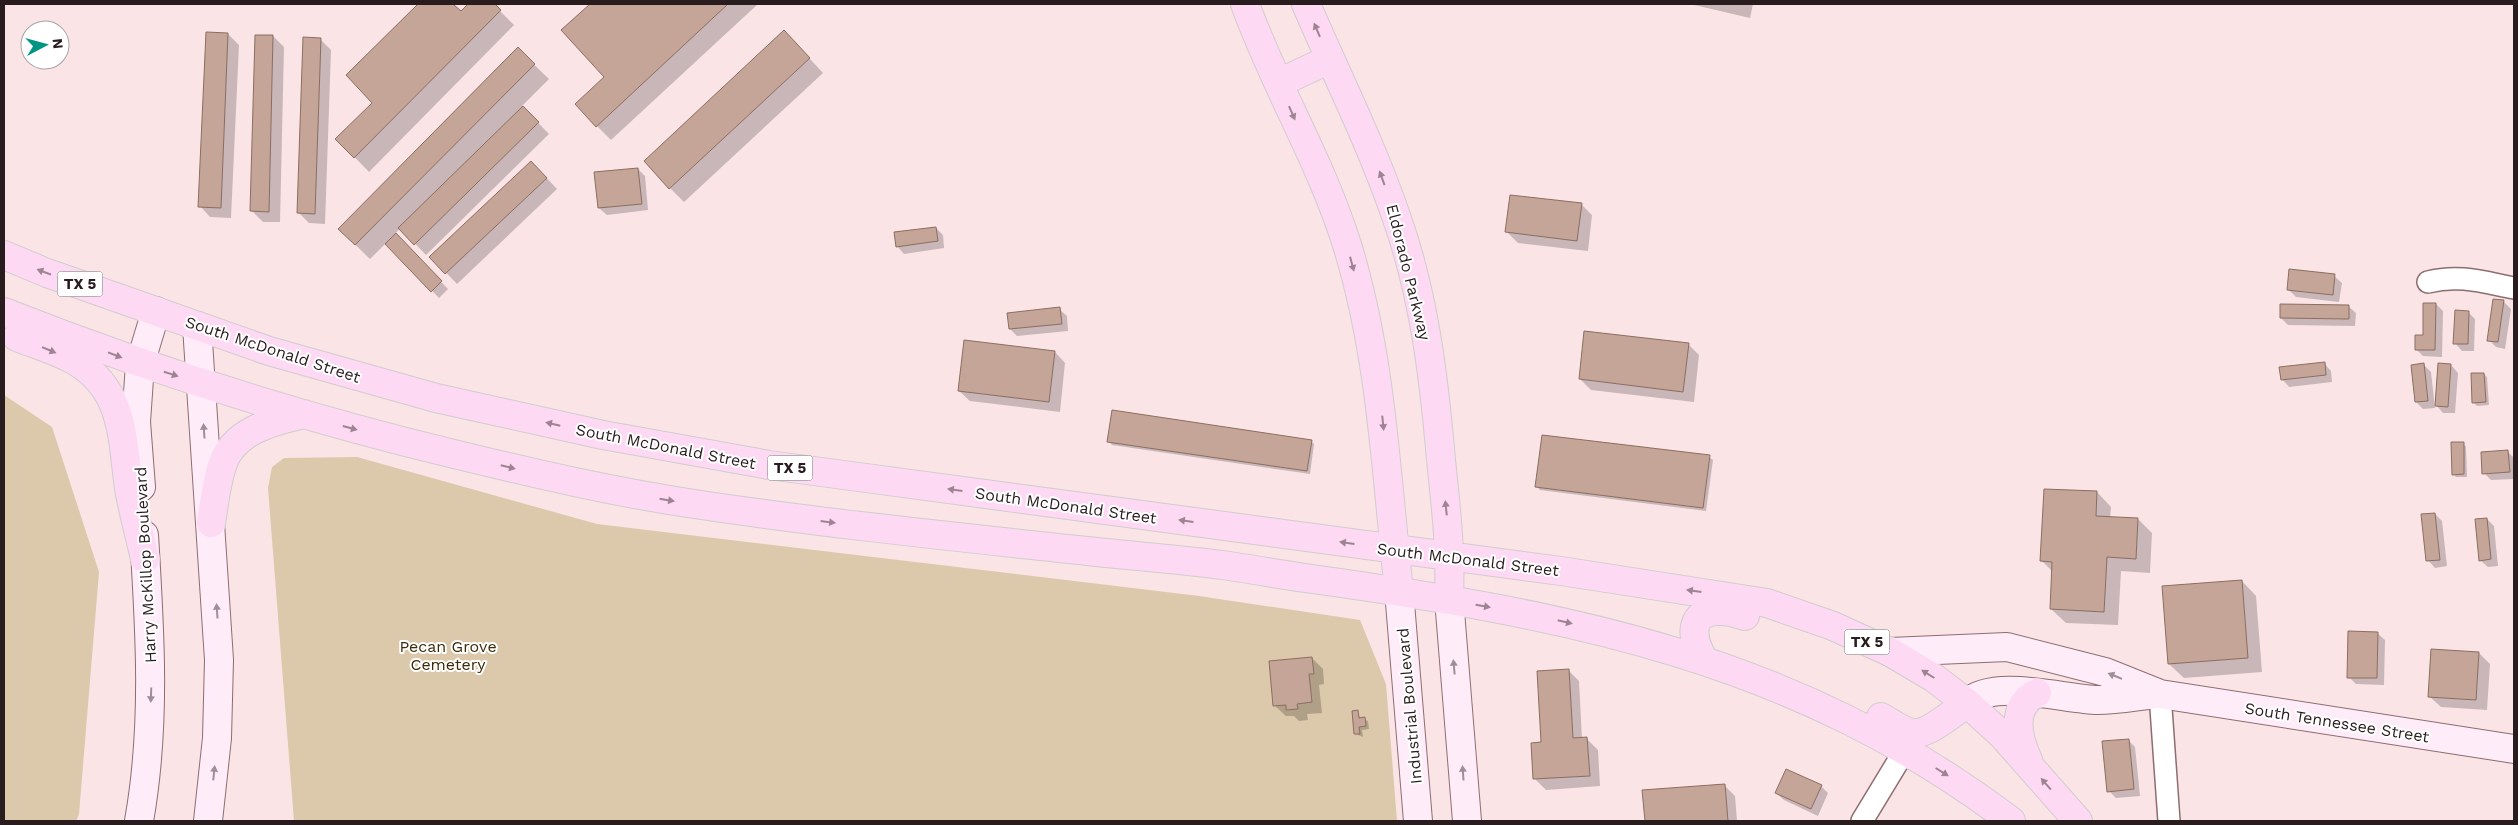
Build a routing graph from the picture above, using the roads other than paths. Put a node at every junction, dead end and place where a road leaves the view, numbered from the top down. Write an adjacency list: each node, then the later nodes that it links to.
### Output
1 (1245, 4): 4 (main road)
2 (1306, 4): 3 (main road, Eldorado Parkway, one-way to 2)
3 (1330, 59): 4 (main road); 20 (main road, Eldorado Parkway, one-way to 3)
4 (1279, 83): 19 (main road, one-way to 19)
5 (4, 255): 8 (main road, South McDonald Street / TX 5, one-way to 5)
6 (2428, 282): 7 (street)
7 (2514, 288)
8 (156, 311): 10 (main road, South McDonald Street / TX 5); 12 (main road, Harry McKillop Boulevard)
9 (4, 312): 12 (main road, one-way to 12)
10 (197, 326): 13 (main road); 15 (main road, South McDonald Street / TX 5, one-way to 10)
11 (4, 331): 21 (main road, one-way to 21)
12 (140, 364): 13 (main road, one-way to 13); 21 (main road, Harry McKillop Boulevard)
13 (201, 383): 14 (main road); 16 (main road, one-way to 13)
14 (304, 414): 16 (main road); 18 (main road, one-way to 18)
15 (1082, 506): 17 (main road, South McDonald Street / TX 5, one-way to 15); 18 (main road)
16 (211, 524): 36 (main road, one-way to 16)
17 (1219, 526): 19 (main road, South McDonald Street / TX 5, one-way to 17); 22 (main road)
18 (1077, 550): 22 (main road)
19 (1395, 550): 20 (main road, South McDonald Street / TX 5); 23 (main road)
20 (1451, 557): 24 (main road, Eldorado Parkway); 25 (main road, South McDonald Street / TX 5, one-way to 20)
21 (145, 559): 35 (main road, Harry McKillop Boulevard, one-way to 35)
22 (1221, 565): 23 (main road)
23 (1399, 591): 24 (main road); 37 (main road, Industrial Boulevard)
24 (1449, 599): 27 (main road, one-way to 27); 38 (main road, one-way to 24)
25 (1832, 626): 26 (main road, South McDonald Street / TX 5); 27 (main road)
26 (1890, 652): 30 (main road, South Tennessee Street, one-way to 26); 31 (main road, South McDonald Street / TX 5, one-way to 26)
27 (1704, 660): 28 (main road)
28 (1740, 673): 31 (main road); 33 (main road)
29 (2037, 693): 30 (main road, South Tennessee Street); 31 (main road, South Tennessee Street); 34 (main road)
30 (2160, 694): 32 (main road, South Tennessee Street); 42 (street)
31 (1967, 703): 34 (main road, South McDonald Street / TX 5)
32 (2514, 749)
33 (1905, 750): 39 (street); 40 (main road, one-way to 40)
34 (2029, 763): 41 (main road, South McDonald Street / TX 5, one-way to 34)
35 (139, 821)
36 (208, 821)
37 (1418, 821)
38 (1467, 821)
39 (1862, 821)
40 (2011, 821)
41 (2078, 821)
42 (2169, 821)

